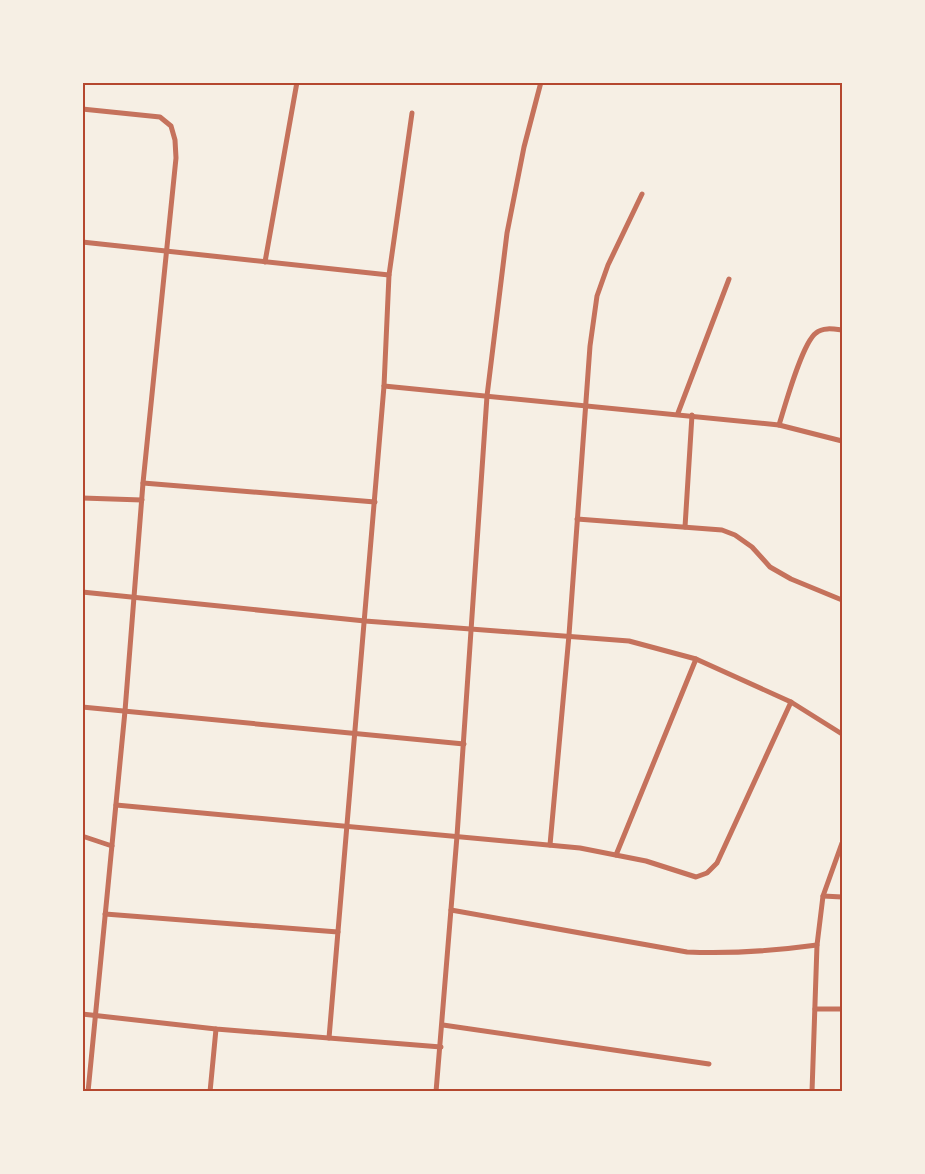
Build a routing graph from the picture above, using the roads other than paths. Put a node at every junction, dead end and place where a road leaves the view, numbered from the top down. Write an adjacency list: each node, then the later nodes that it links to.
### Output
1 (297, 82): 8 (street)
2 (541, 82): 13 (street)
3 (82, 109): 7 (street)
4 (412, 113): 9 (street)
5 (642, 194): 14 (street)
6 (82, 242): 7 (street)
7 (166, 251): 8 (street); 19 (street)
8 (265, 262): 9 (street)
9 (389, 275): 12 (street)
10 (729, 278): 15 (street)
11 (842, 330): 17 (street)
12 (384, 386): 13 (street); 22 (street)
13 (487, 396): 14 (street); 29 (street)
14 (585, 406): 15 (street); 23 (street)
15 (678, 414): 16 (street)
16 (692, 415): 17 (street); 24 (street)
17 (779, 425): 18 (street)
18 (842, 441)
19 (143, 483): 21 (street); 22 (street)
20 (82, 498): 21 (street)
21 (142, 500): 26 (street)
22 (375, 502): 28 (street)
23 (577, 518): 24 (street); 30 (street)
24 (685, 527): 27 (street)
25 (82, 592): 26 (street)
26 (134, 597): 28 (street); 34 (street)
27 (842, 600)
28 (366, 621): 29 (street); 36 (street)
29 (472, 628): 30 (street); 37 (street)
30 (569, 635): 31 (street); 43 (street)
31 (696, 659): 32 (street); 45 (street)
32 (791, 702): 35 (street); 45 (street)
33 (82, 707): 34 (street)
34 (125, 711): 36 (street); 38 (street)
35 (842, 734)
36 (356, 735): 37 (street); 39 (street)
37 (464, 744): 41 (street)
38 (116, 805): 39 (street); 44 (street)
39 (347, 826): 41 (street); 50 (street)
40 (82, 836): 44 (street)
41 (457, 836): 43 (street); 48 (street)
42 (842, 842): 46 (street)
43 (550, 845): 45 (street)
44 (112, 846): 49 (street)
45 (616, 855)
46 (823, 896): 47 (street); 51 (street)
47 (842, 897)
48 (451, 910): 51 (street); 56 (street)
49 (105, 914): 50 (street); 55 (street)
50 (338, 932): 58 (street)
51 (817, 945): 52 (street)
52 (815, 1009): 53 (street); 64 (street)
53 (842, 1009)
54 (82, 1014): 55 (street)
55 (94, 1016): 57 (street); 61 (street)
56 (443, 1024): 59 (street); 60 (street)
57 (216, 1029): 58 (street); 62 (street)
58 (329, 1038): 59 (street)
59 (441, 1047): 63 (street)
60 (709, 1064)
61 (88, 1092)
62 (210, 1092)
63 (436, 1092)
64 (812, 1092)

